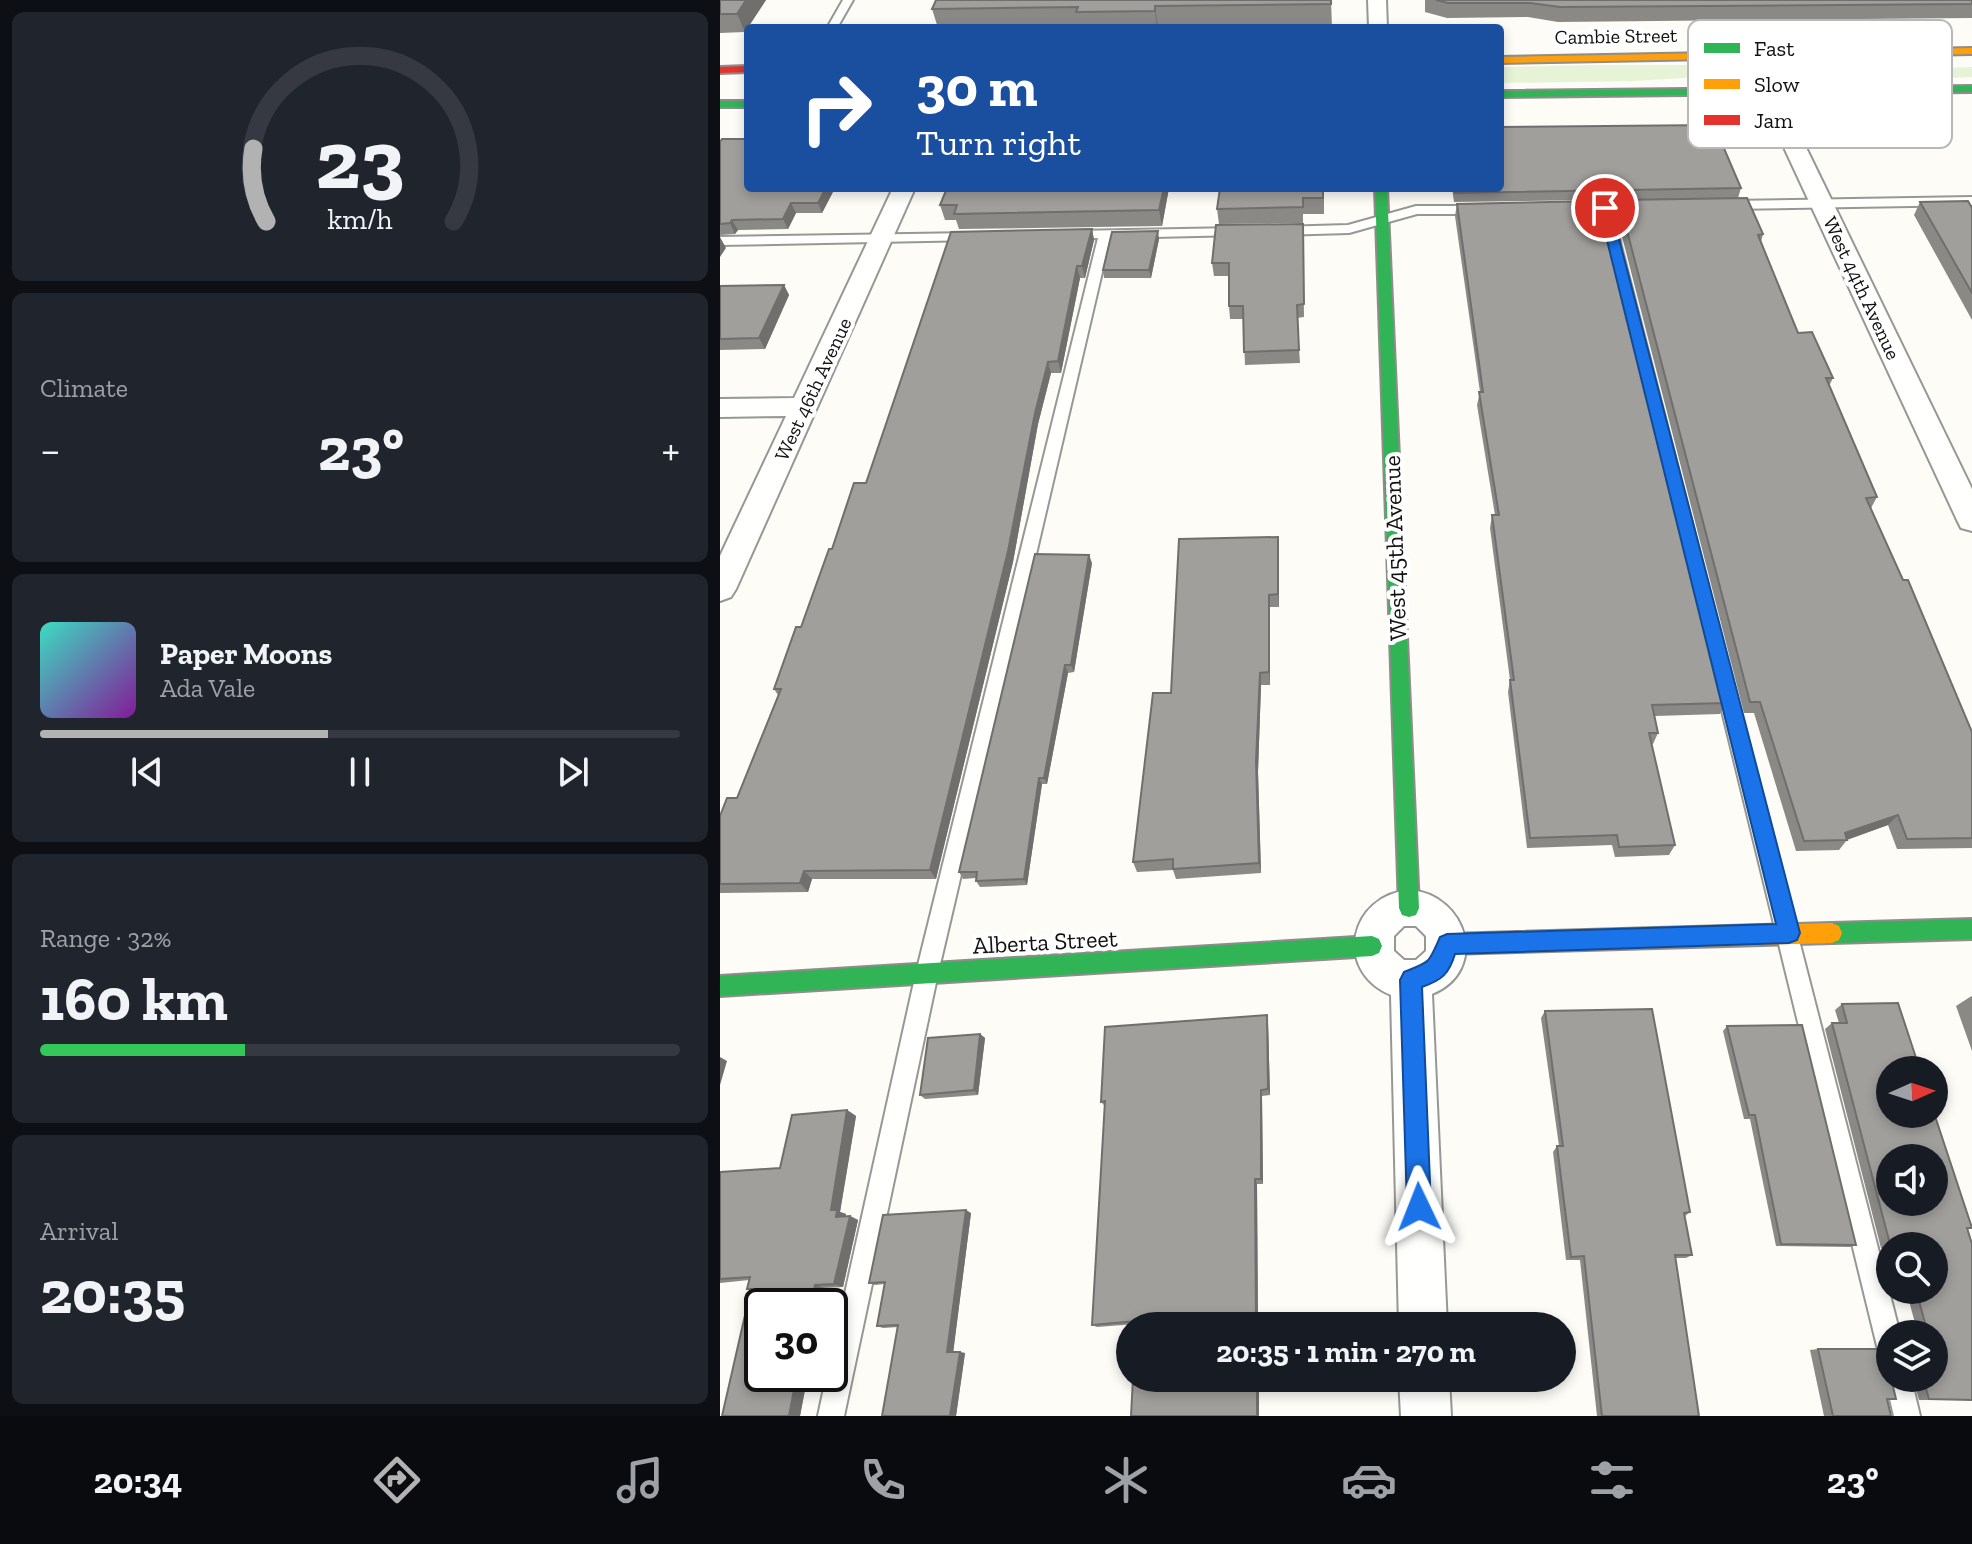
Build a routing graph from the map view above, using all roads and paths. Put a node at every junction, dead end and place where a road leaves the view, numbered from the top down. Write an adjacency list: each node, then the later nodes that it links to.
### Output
1 (848, 0): 3 (lane)
2 (1377, 0): 4 (street)
3 (834, 24)
4 (1378, 24)
5 (1972, 51): 6 (street, Cambie Street)
6 (1952, 52)
7 (1688, 58): 8 (street, Cambie Street)
8 (1504, 60)
9 (744, 69): 10 (street)
10 (720, 70)
11 (1952, 89): 12 (street)
12 (1972, 89)
13 (1688, 92): 14 (street)
14 (1504, 94)
15 (720, 104): 16 (street)
16 (744, 104)
17 (1796, 148): 21 (street, West 44th Avenue)
18 (902, 192): 31 (street, West 46th Avenue)
19 (1381, 192): 27 (street, West 45th Avenue)
20 (1972, 201): 21 (lane)
21 (1822, 203): 22 (lane); 35 (street, West 44th Avenue)
22 (1715, 206)
23 (1652, 207): 25 (lane)
24 (1573, 208): 25 (lane)
25 (1605, 208): 39 (lane)
26 (1495, 209): 27 (lane)
27 (1382, 220): 29 (lane); 37 (street, West 45th Avenue)
28 (1058, 235): 29 (lane)
29 (1105, 235): 42 (lane)
30 (981, 237): 31 (lane)
31 (881, 239): 32 (lane); 33 (street, West 46th Avenue)
32 (720, 241)
33 (805, 407): 34 (street); 36 (street, West 46th Avenue)
34 (720, 408)
35 (1972, 520)
36 (720, 589)
37 (1409, 908): 40 (street); 41 (street)
38 (1972, 929): 39 (street)
39 (1789, 933): 40 (street); 46 (lane)
40 (1447, 944): 43 (street)
41 (1372, 946): 42 (street, Alberta Street); 43 (street)
42 (927, 973): 44 (street, Alberta Street); 49 (lane)
43 (1411, 980): 45 (street)
44 (720, 986)
45 (1423, 1312)
46 (1884, 1320)
47 (1425, 1392): 50 (street)
48 (1901, 1392): 51 (lane)
49 (831, 1416)
50 (1426, 1416)
51 (1907, 1416)

